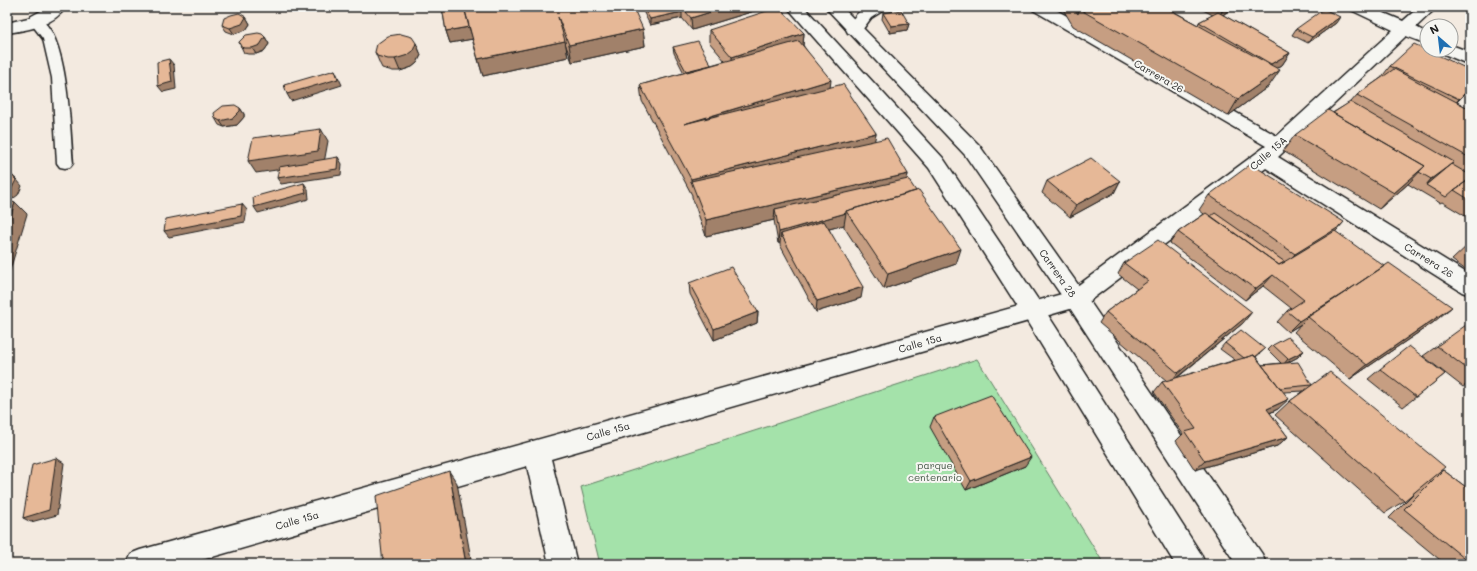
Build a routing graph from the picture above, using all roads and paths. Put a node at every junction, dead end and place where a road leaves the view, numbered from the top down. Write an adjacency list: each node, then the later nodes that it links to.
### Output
1 (58, 7): 8 (main road)
2 (795, 7): 19 (main road)
3 (833, 7): 10 (main road, Carrera 28)
4 (878, 7): 10 (main road)
5 (1038, 7): 15 (main road, Carrera 26)
6 (1358, 7): 11 (main road)
7 (1429, 7): 11 (main road, Calle 15A)
8 (36, 22): 9 (main road); 16 (lane)
9 (7, 28)
10 (854, 29): 18 (main road, Carrera 28)
11 (1404, 29): 12 (main road); 15 (main road, Calle 15A)
12 (1419, 36)
13 (1459, 54): 14 (main road)
14 (1470, 59)
15 (1272, 151): 17 (main road, Carrera 26); 18 (main road, Calle 15A)
16 (65, 163)
17 (1470, 286)
18 (1076, 299): 19 (main road, Calle 15a); 24 (main road, Carrera 28)
19 (1033, 311): 20 (main road, Calle 15a); 23 (main road)
20 (537, 452): 21 (main road, Calle 15a); 22 (main road)
21 (140, 564)
22 (563, 564)
23 (1191, 564)
24 (1252, 564)

